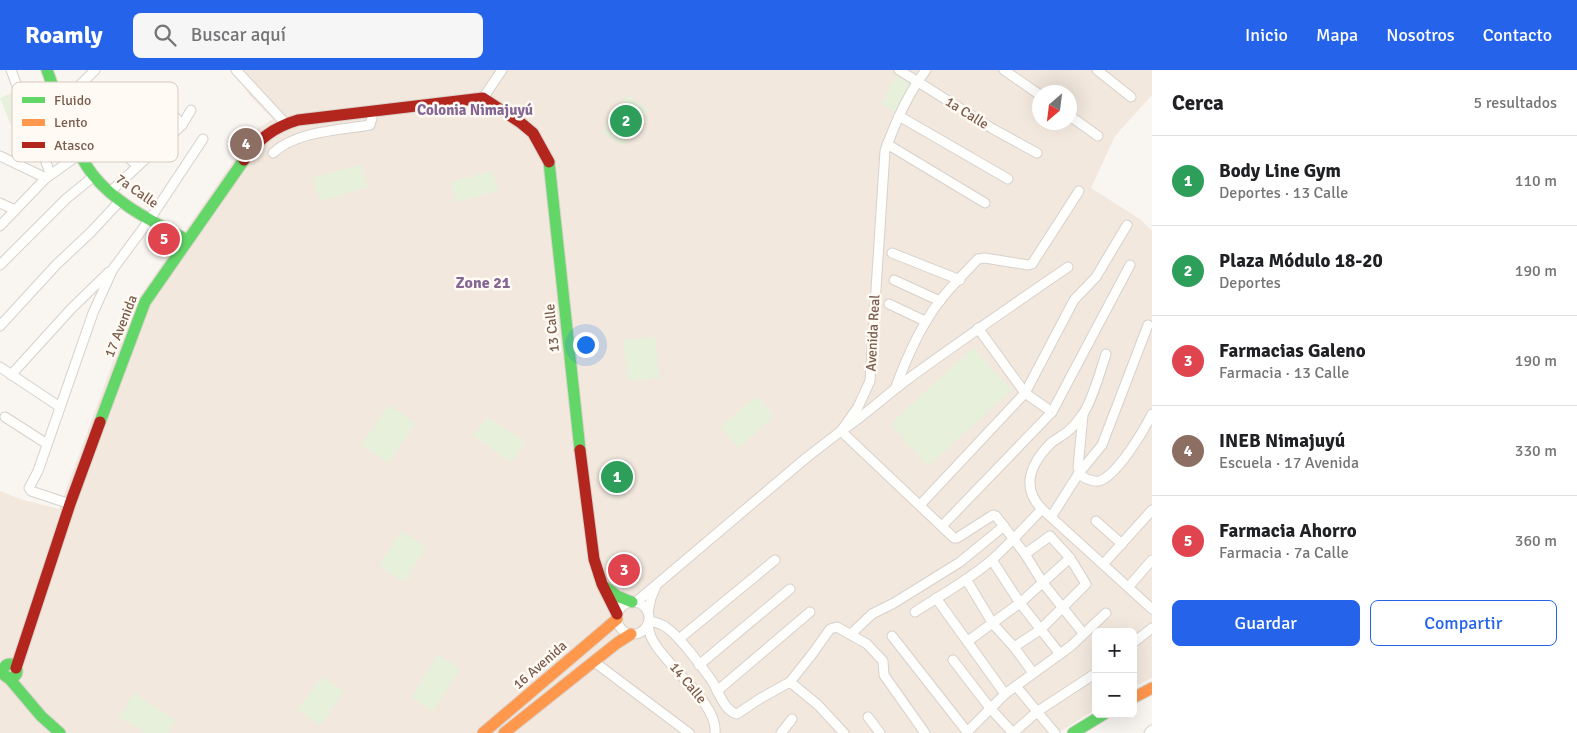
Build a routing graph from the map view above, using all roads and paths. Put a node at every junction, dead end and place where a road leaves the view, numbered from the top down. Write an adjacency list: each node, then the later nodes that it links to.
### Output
1 (11, 70): 11 (street)
2 (47, 70): 12 (street, 7a Calle)
3 (95, 70): 13 (street)
4 (236, 70): 22 (street)
5 (502, 70): 16 (street)
6 (899, 70): 10 (street, 1a Calle)
7 (926, 70): 10 (street, Avenida Real)
8 (1004, 70): 14 (street)
9 (1097, 70): 15 (street)
10 (917, 81): 19 (street, Avenida Real); 28 (street, 1a Calle)
11 (15, 82)
12 (51, 82)
13 (83, 82)
14 (1032, 89)
15 (1131, 97)
16 (483, 98): 18 (street, 17 Avenida); 97 (street, 13 Calle)
17 (191, 110): 23 (street)
18 (371, 112): 22 (street, 17 Avenida); 29 (street)
19 (899, 116): 27 (street, Avenida Real); 41 (street)
20 (178, 120): 23 (street)
21 (1077, 121): 25 (street)
22 (285, 123): 51 (street, 17 Avenida)
23 (182, 125): 24 (street)
24 (178, 129)
25 (1098, 136)
26 (203, 139): 48 (street)
27 (887, 144): 46 (street); 75 (street, Avenida Real)
28 (1037, 153)
29 (273, 154)
30 (0, 156): 31 (street)
31 (12, 161)
32 (14, 162): 39 (street)
33 (43, 162): 39 (street)
34 (68, 162): 39 (street)
35 (85, 162): 40 (street, 7a Calle)
36 (133, 162): 38 (street)
37 (143, 162): 38 (street)
38 (138, 166): 43 (street)
39 (48, 176): 47 (street)
40 (94, 176): 43 (street, 7a Calle); 53 (street)
41 (1008, 179)
42 (1079, 191): 58 (street)
43 (110, 192): 44 (street, 7a Calle)
44 (120, 200): 48 (street, 7a Calle); 63 (street)
45 (0, 203): 47 (street)
46 (985, 203)
47 (15, 210): 50 (street)
48 (150, 219): 51 (street, 7a Calle); 56 (street)
49 (1127, 225): 69 (street)
50 (0, 226)
51 (187, 240): 78 (street, 17 Avenida)
52 (892, 253): 58 (street)
53 (0, 265)
54 (1130, 265): 71 (street)
55 (1068, 267): 64 (street)
56 (113, 269): 67 (street); 70 (street)
57 (894, 280): 59 (street)
58 (960, 280): 59 (street)
59 (940, 301): 61 (street)
60 (889, 304): 61 (street)
61 (925, 321): 68 (street)
62 (1148, 325): 77 (street)
63 (0, 326)
64 (978, 328): 68 (street); 69 (street)
65 (1106, 354): 73 (street)
66 (0, 367): 67 (street)
67 (11, 375): 70 (street)
68 (895, 389): 75 (street)
69 (1025, 393): 71 (street); 79 (street)
70 (60, 407): 76 (street)
71 (1052, 412): 84 (street)
72 (1152, 414): 77 (street)
73 (1083, 415): 77 (street); 80 (street)
74 (5, 417): 76 (street)
75 (841, 431): 79 (street); 94 (street, Avenida Real)
76 (48, 444): 78 (street)
77 (1079, 473): 82 (street)
78 (70, 504): 126 (street, 17 Avenida)
79 (920, 505): 84 (street)
80 (1042, 509): 86 (street); 104 (street)
81 (1152, 510): 87 (street)
82 (1053, 514)
83 (1096, 521): 87 (street)
84 (942, 526): 85 (street)
85 (1004, 526): 86 (street); 115 (street)
86 (1013, 540): 88 (street); 91 (street)
87 (1122, 544): 93 (street)
88 (1025, 554): 89 (street); 96 (street)
89 (1070, 558): 96 (street); 103 (street)
90 (775, 560): 117 (street)
91 (992, 560): 95 (street); 102 (street)
92 (1152, 560): 98 (street)
93 (1106, 561)
94 (665, 576): 101 (street, Avenida Real); 109 (street, Avenida Real)
95 (966, 579): 100 (street); 110 (street)
96 (1042, 583): 102 (street); 103 (street)
97 (602, 584): 101 (street); 108 (street, 13 Calle)
98 (1131, 584)
99 (790, 589): 125 (street)
100 (936, 598): 106 (street); 119 (street)
101 (634, 602): 108 (street); 109 (street)
102 (1020, 603): 110 (street); 112 (street)
103 (1062, 606): 112 (street); 113 (street)
104 (1152, 609)
105 (810, 612): 132 (street)
106 (915, 612)
107 (1106, 613): 113 (street)
108 (617, 616): 114 (street); 142 (street, 16 Avenida)
109 (649, 619): 114 (street); 117 (street); 120 (street, 14 Calle)
110 (993, 624): 119 (street); 121 (street)
111 (1152, 628): 118 (street)
112 (1040, 630): 121 (street); 122 (street)
113 (1083, 633): 122 (street)
114 (633, 634): 120 (street, 14 Calle); 124 (street)
115 (851, 634): 129 (street); 149 (street)
116 (892, 636): 150 (street)
117 (679, 639): 125 (street)
118 (1137, 640)
119 (968, 641): 133 (street)
120 (653, 644): 145 (street, 14 Calle)
121 (1014, 646): 127 (street)
122 (1060, 654): 127 (street)
123 (953, 660): 135 (street)
124 (593, 661): 143 (street); 144 (street)
125 (699, 665): 132 (street)
126 (7, 670): 141 (street)
127 (1032, 673): 130 (street)
128 (1092, 676): 136 (street)
129 (790, 682): 132 (street); 147 (street)
130 (1016, 686): 133 (street); 136 (street)
131 (1152, 688): 134 (street)
132 (717, 691)
133 (1005, 694): 135 (street)
134 (1137, 696)
135 (990, 708): 150 (street); 151 (street)
136 (1038, 711): 151 (street); 152 (street)
137 (868, 717): 148 (street)
138 (1097, 718): 153 (street)
139 (792, 719): 146 (street)
140 (1152, 730): 154 (street)
141 (60, 733)
142 (483, 733)
143 (504, 733)
144 (690, 733)
145 (715, 733)
146 (782, 733)
147 (843, 733)
148 (880, 733)
149 (925, 733)
150 (967, 733)
151 (1013, 733)
152 (1055, 733)
153 (1073, 733)
154 (1149, 733)

